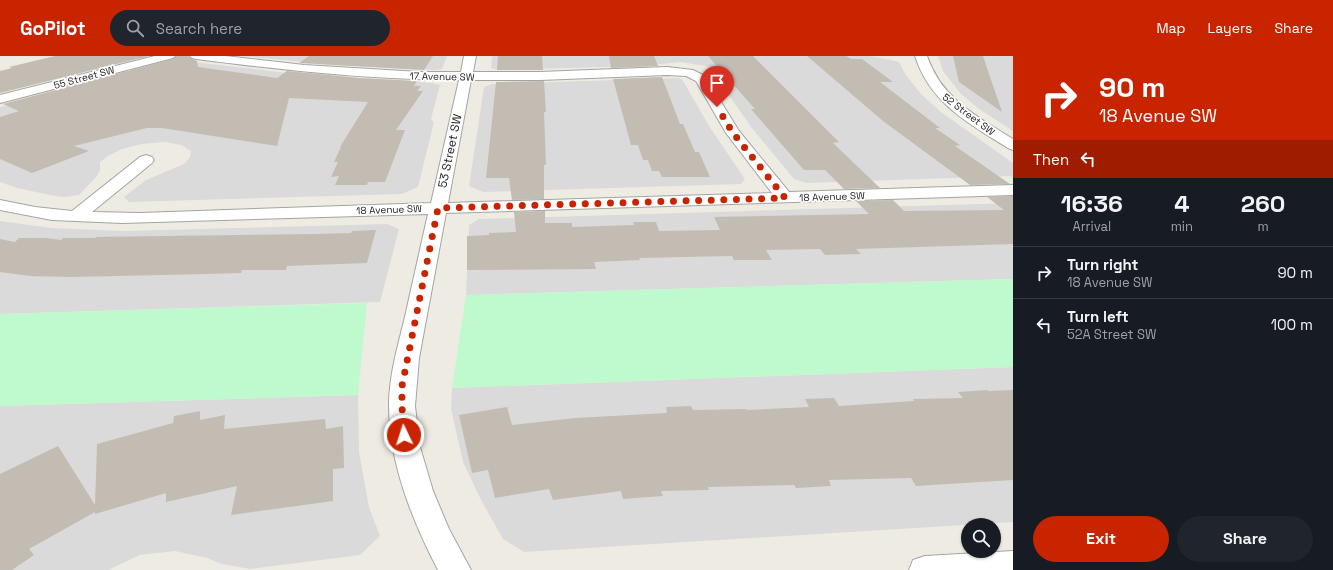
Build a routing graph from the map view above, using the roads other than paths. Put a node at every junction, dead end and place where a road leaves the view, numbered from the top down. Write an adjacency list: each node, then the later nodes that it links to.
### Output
1 (169, 56): 6 (street, 55 Street SW)
2 (196, 56): 5 (street, 17 Avenue SW)
3 (470, 56): 5 (street, 53 Street SW)
4 (920, 56): 7 (street, 52 Street SW)
5 (465, 77): 10 (street, 17 Avenue SW); 12 (street, 53 Street SW)
6 (0, 99)
7 (1013, 145)
8 (146, 160): 13 (street)
9 (1013, 190): 10 (street, 18 Avenue SW)
10 (785, 198): 12 (street, 18 Avenue SW)
11 (0, 205): 13 (street, 18 Avenue SW)
12 (438, 208): 13 (street, 18 Avenue SW); 15 (street, 53 Street SW)
13 (76, 216)
14 (1013, 565): 16 (street)
15 (455, 570)
16 (925, 570)

